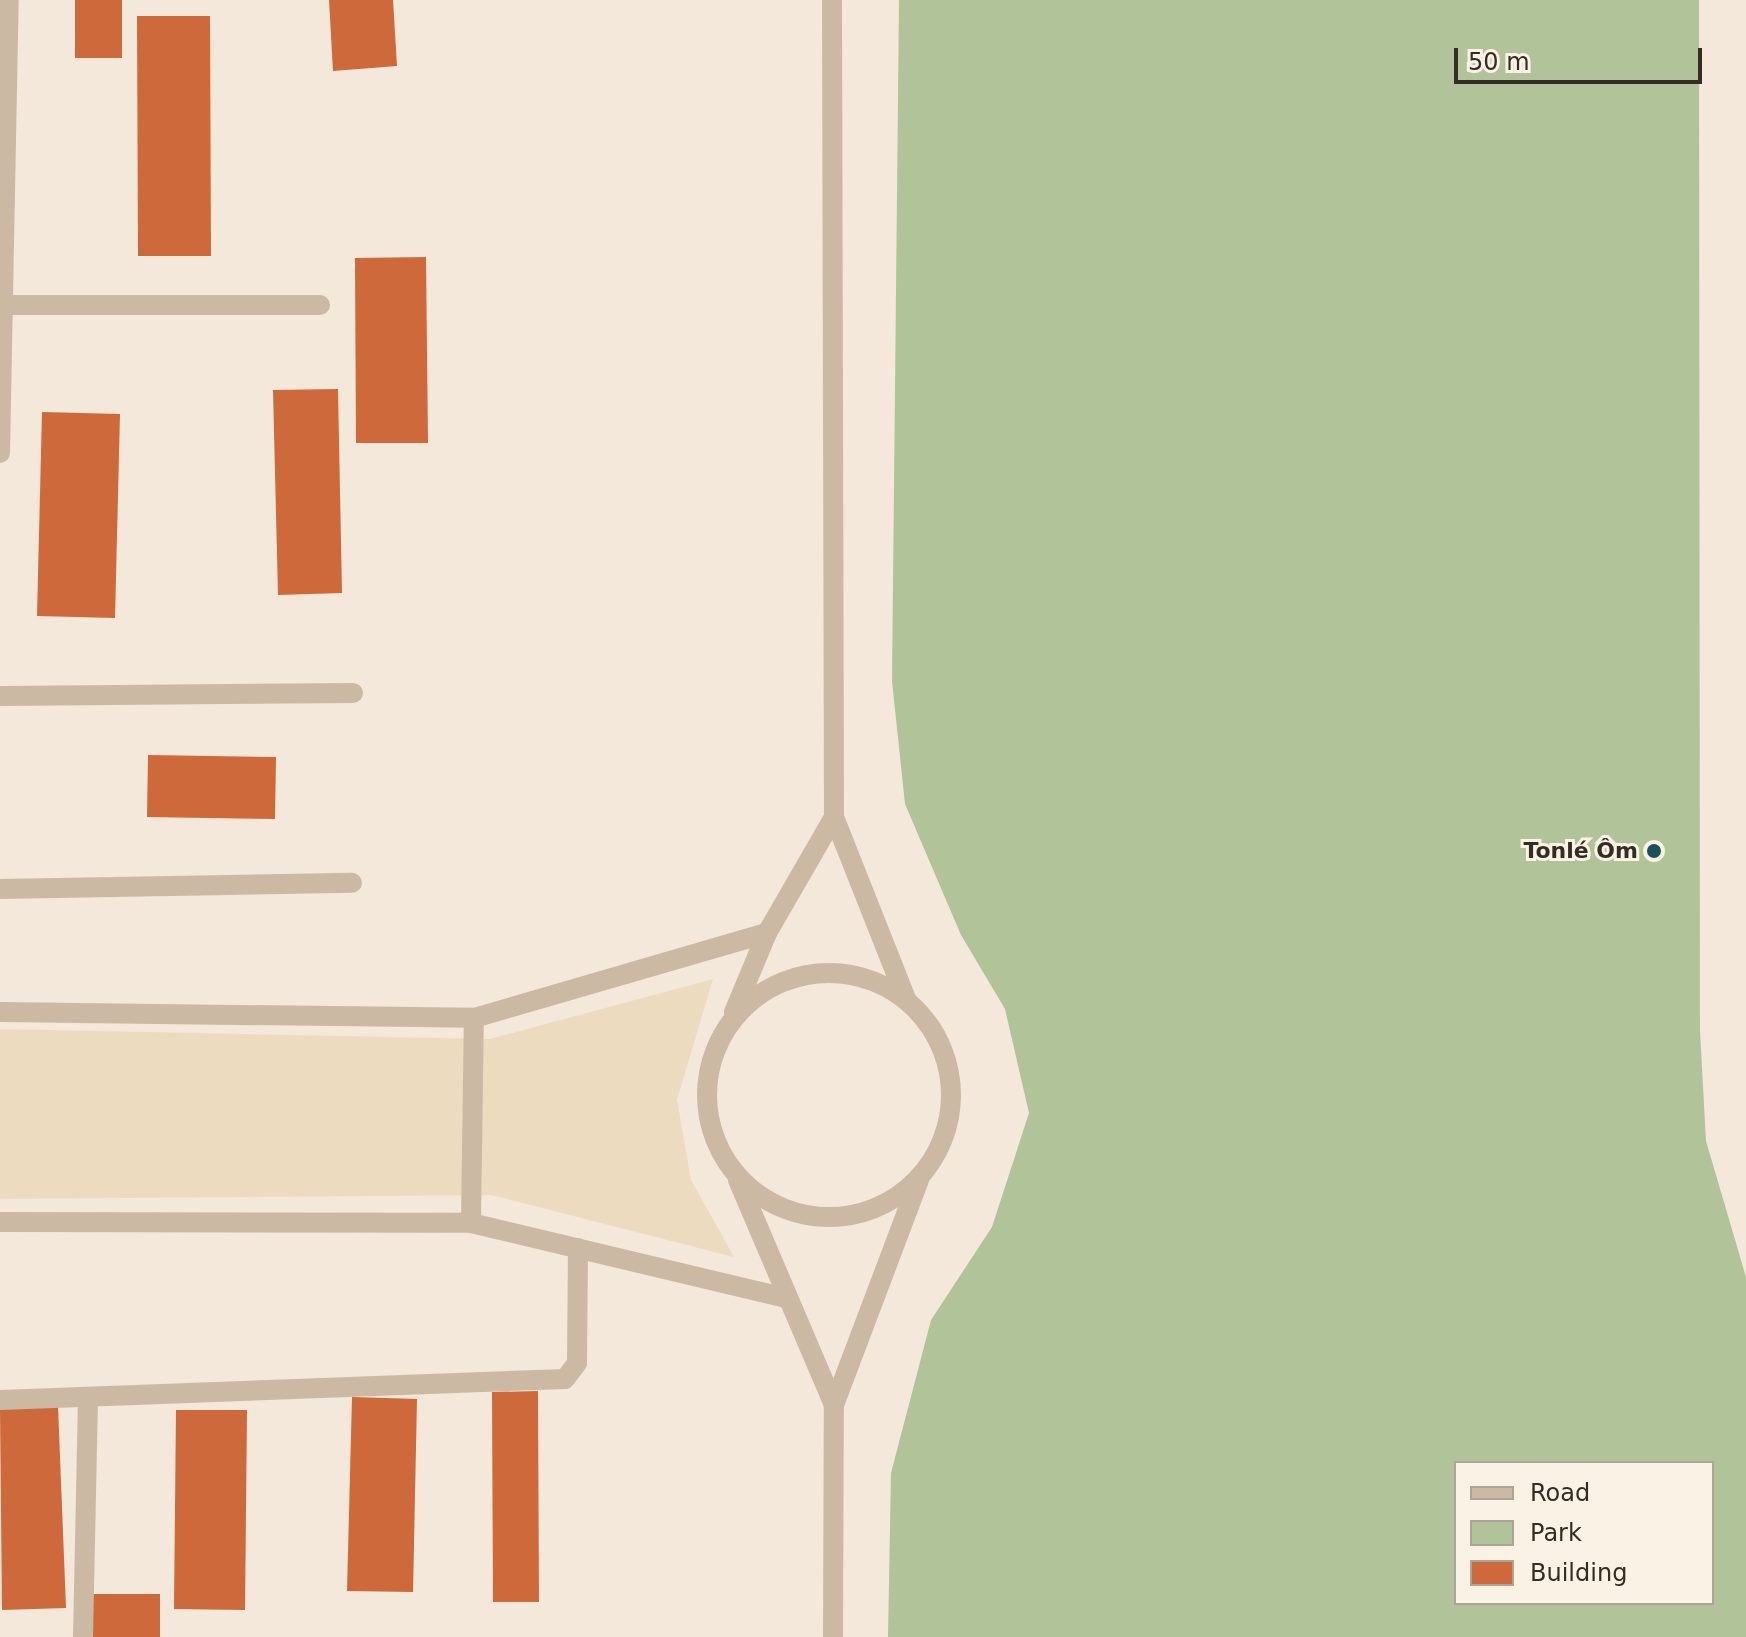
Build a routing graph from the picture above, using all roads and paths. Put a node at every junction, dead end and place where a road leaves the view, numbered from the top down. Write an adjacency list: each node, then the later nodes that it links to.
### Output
1 (9, 0): 3 (street)
2 (832, 0): 8 (street)
3 (2, 305): 4 (street); 5 (street)
4 (320, 305)
5 (0, 453)
6 (353, 693): 7 (street)
7 (0, 696)
8 (834, 817): 11 (street); 12 (street)
9 (352, 883): 10 (street)
10 (0, 889)
11 (767, 933): 14 (street); 15 (street)
12 (906, 999): 15 (street); 17 (street)
13 (0, 1012): 14 (street)
14 (474, 1018): 19 (street)
15 (729, 1025): 16 (street)
16 (736, 1176): 17 (street); 21 (street)
17 (919, 1180): 24 (street)
18 (0, 1222): 19 (street)
19 (471, 1223): 20 (street)
20 (578, 1248): 21 (street); 22 (street)
21 (787, 1298): 24 (street)
22 (88, 1397): 23 (street); 25 (street)
23 (0, 1400)
24 (834, 1405): 26 (street)
25 (83, 1637)
26 (833, 1637)

